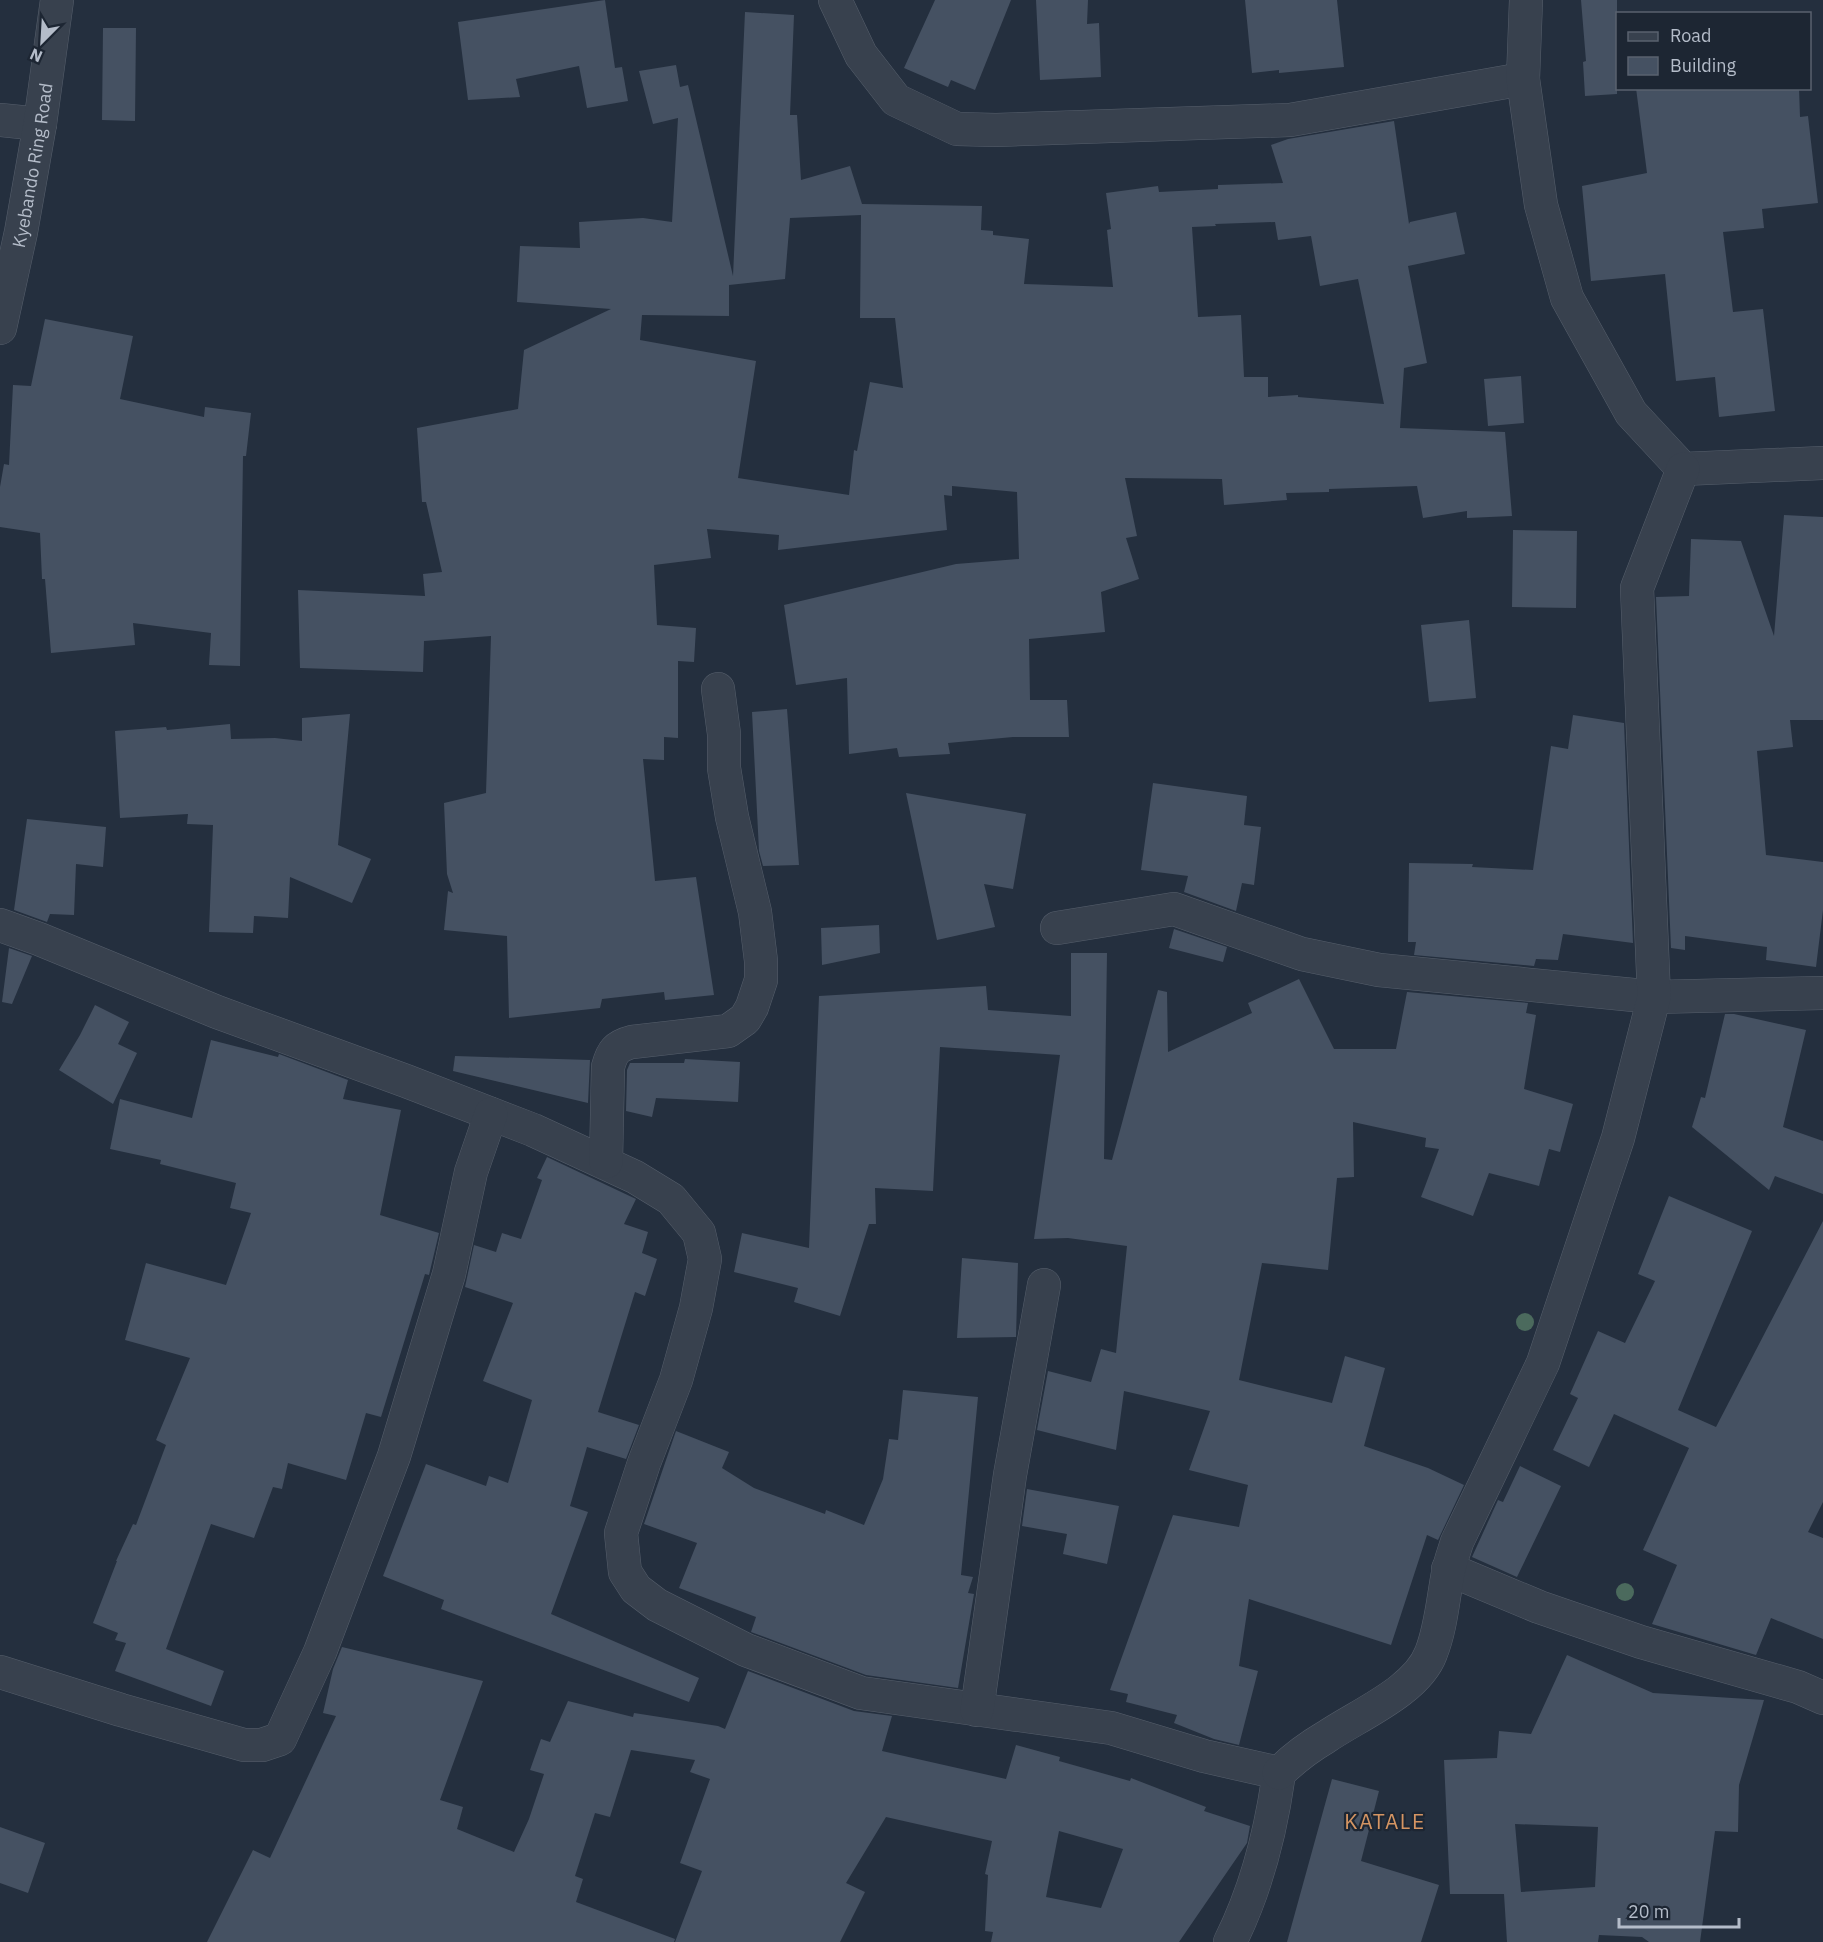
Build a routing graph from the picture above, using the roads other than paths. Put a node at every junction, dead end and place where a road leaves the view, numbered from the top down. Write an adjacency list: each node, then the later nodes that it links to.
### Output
1 (57, 0): 6 (street, Kyebando Ring Road)
2 (836, 0): 4 (street)
3 (1526, 0): 4 (street)
4 (1523, 79): 9 (street)
5 (0, 120): 6 (street)
6 (40, 124): 7 (street, Kyebando Ring Road)
7 (0, 328)
8 (1823, 463): 9 (street)
9 (1683, 469): 14 (street)
10 (718, 689): 16 (street)
11 (0, 925): 15 (street)
12 (1057, 928): 14 (street)
13 (1823, 993): 14 (street)
14 (1654, 997): 18 (street)
15 (491, 1114): 16 (street); 19 (street)
16 (606, 1162): 21 (street)
17 (1044, 1285): 21 (street)
18 (1448, 1569): 20 (street); 22 (street)
19 (0, 1672)
20 (1823, 1698)
21 (977, 1710): 22 (street)
22 (1279, 1773): 23 (street)
23 (1230, 1942)

